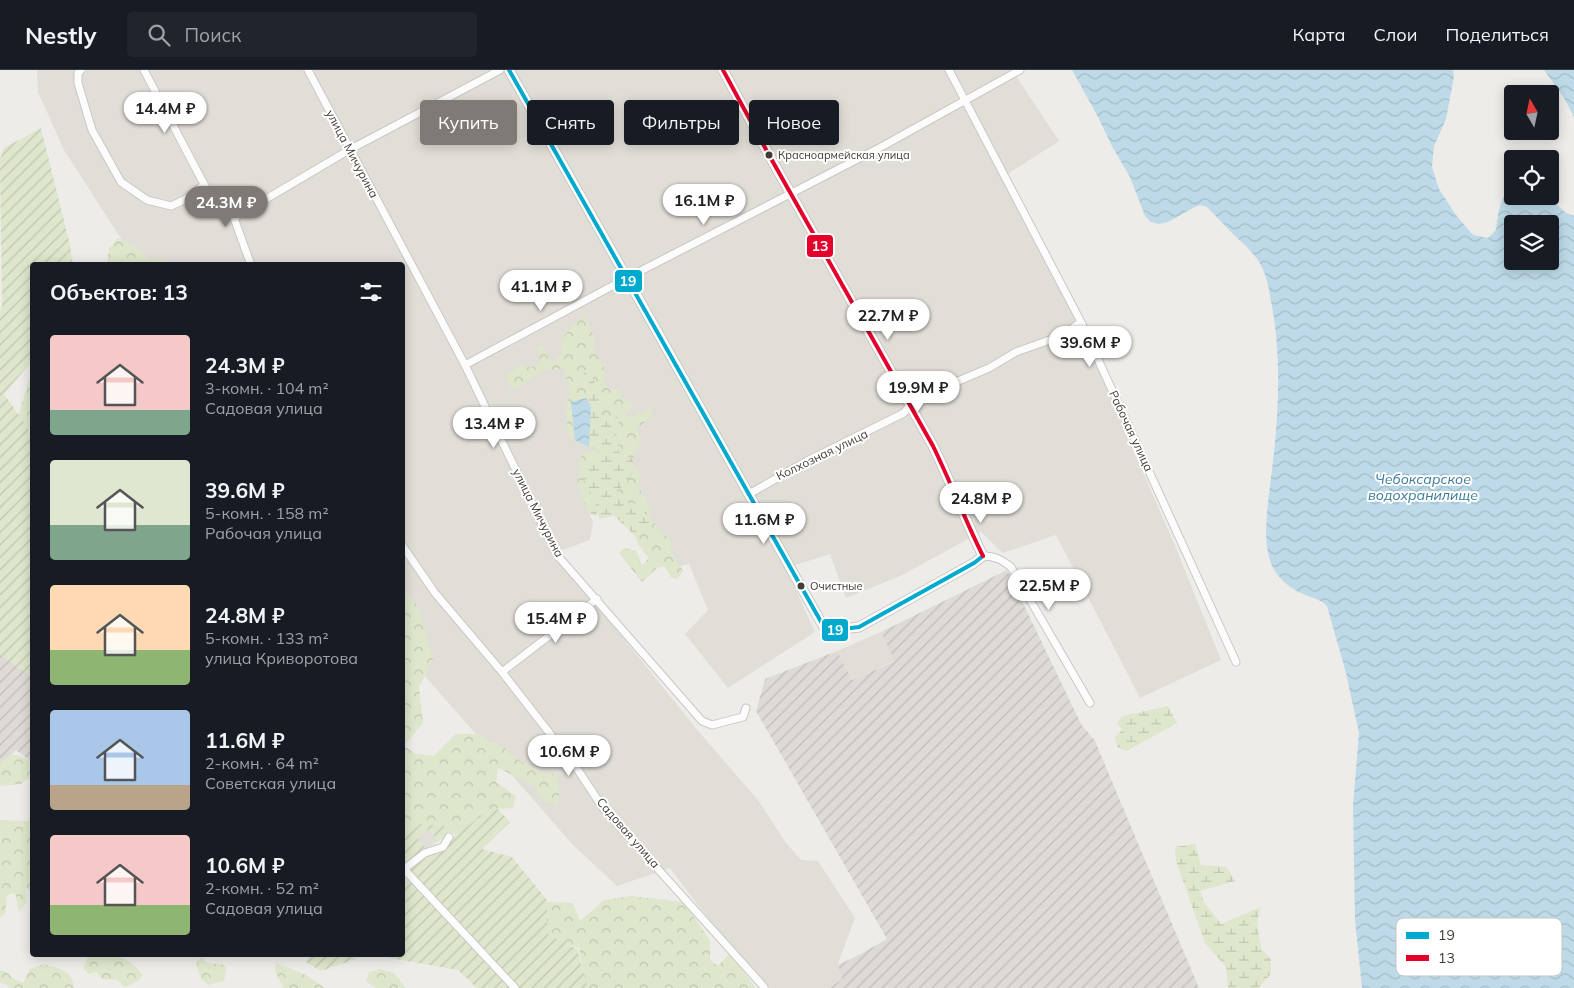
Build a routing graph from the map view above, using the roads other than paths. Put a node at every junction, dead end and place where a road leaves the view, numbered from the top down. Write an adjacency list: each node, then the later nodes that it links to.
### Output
1 (81, 70): 11 (street)
2 (144, 70): 11 (street)
3 (308, 70): 10 (street, улица Мичурина)
4 (500, 70): 10 (street)
5 (509, 70): 15 (street)
6 (724, 70): 12 (street)
7 (949, 70): 9 (street, Рабочая улица)
8 (1020, 70): 9 (street)
9 (966, 100): 12 (street); 16 (street, Рабочая улица)
10 (350, 150): 13 (street); 17 (street, улица Мичурина)
11 (204, 185): 13 (street)
12 (791, 194): 15 (street); 18 (street)
13 (234, 218): 14 (street)
14 (249, 262)
15 (628, 278): 17 (street); 19 (street)
16 (1081, 322): 18 (street, Колхозная улица); 23 (street, Рабочая улица)
17 (465, 365): 22 (street, улица Мичурина)
18 (910, 405): 19 (street, Колхозная улица); 21 (street)
19 (749, 494): 21 (street)
20 (405, 549): 24 (street, Садовая улица)
21 (983, 556): 25 (street)
22 (597, 599): 24 (street); 26 (street, улица Мичурина)
23 (1236, 662)
24 (502, 672): 30 (street, Садовая улица)
25 (1090, 703)
26 (746, 708)
27 (449, 837): 28 (street)
28 (405, 869)
29 (405, 873): 31 (street)
30 (764, 987)
31 (515, 988)

